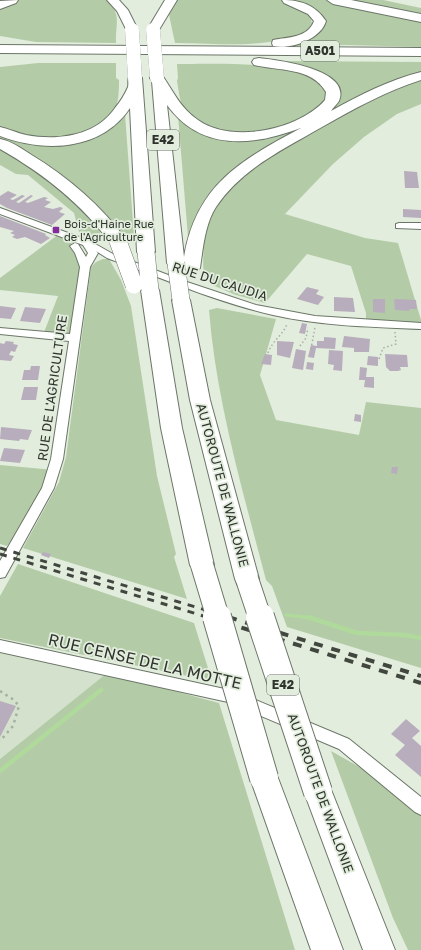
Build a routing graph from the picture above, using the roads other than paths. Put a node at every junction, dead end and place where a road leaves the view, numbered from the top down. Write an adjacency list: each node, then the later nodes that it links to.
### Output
1 (12, 0): 7 (highway)
2 (113, 0): 10 (highway)
3 (131, 0): 10 (highway, E42)
4 (171, 0): 11 (highway)
5 (288, 0): 14 (highway)
6 (333, 0): 9 (highway)
7 (0, 5)
8 (152, 7): 11 (highway, E42)
9 (421, 18)
10 (132, 30): 23 (highway, E42, bridge)
11 (153, 30): 22 (highway, E42, bridge)
12 (0, 39): 15 (highway)
13 (0, 49): 15 (highway, A501)
14 (219, 51): 15 (highway, A501); 16 (highway, A501)
15 (70, 52): 17 (highway, A501); 18 (highway, A501); 20 (highway)
16 (421, 52)
17 (0, 55)
18 (233, 57): 19 (highway, A501); 22 (highway)
19 (421, 58)
20 (20, 62)
21 (421, 76): 31 (highway)
22 (157, 78): 31 (highway, E42)
23 (135, 82): 24 (highway); 32 (highway, E42, bridge)
24 (0, 131)
25 (0, 143): 30 (highway)
26 (0, 211): 29 (street, RUE DU CAUDIA)
27 (399, 226): 28 (street)
28 (421, 226)
29 (59, 234): 30 (street, RUE DU CAUDIA); 30 (street, RUE DU CAUDIA)
30 (95, 253): 32 (highway, bridge); 33 (street, RUE DU CAUDIA); 35 (street, RUE DE L'AGRICULTURE)
31 (183, 265): 40 (highway, AUTOROUTE DE WALLONIE / E42, bridge)
32 (142, 287): 39 (highway, E42, bridge)
33 (421, 326)
34 (0, 331): 35 (street)
35 (73, 338): 36 (street, RUE DE L'AGRICULTURE)
36 (0, 573)
37 (0, 646): 38 (street, RUE CENSE DE LA MOTTE)
38 (421, 807)
39 (326, 950)
40 (379, 950)

